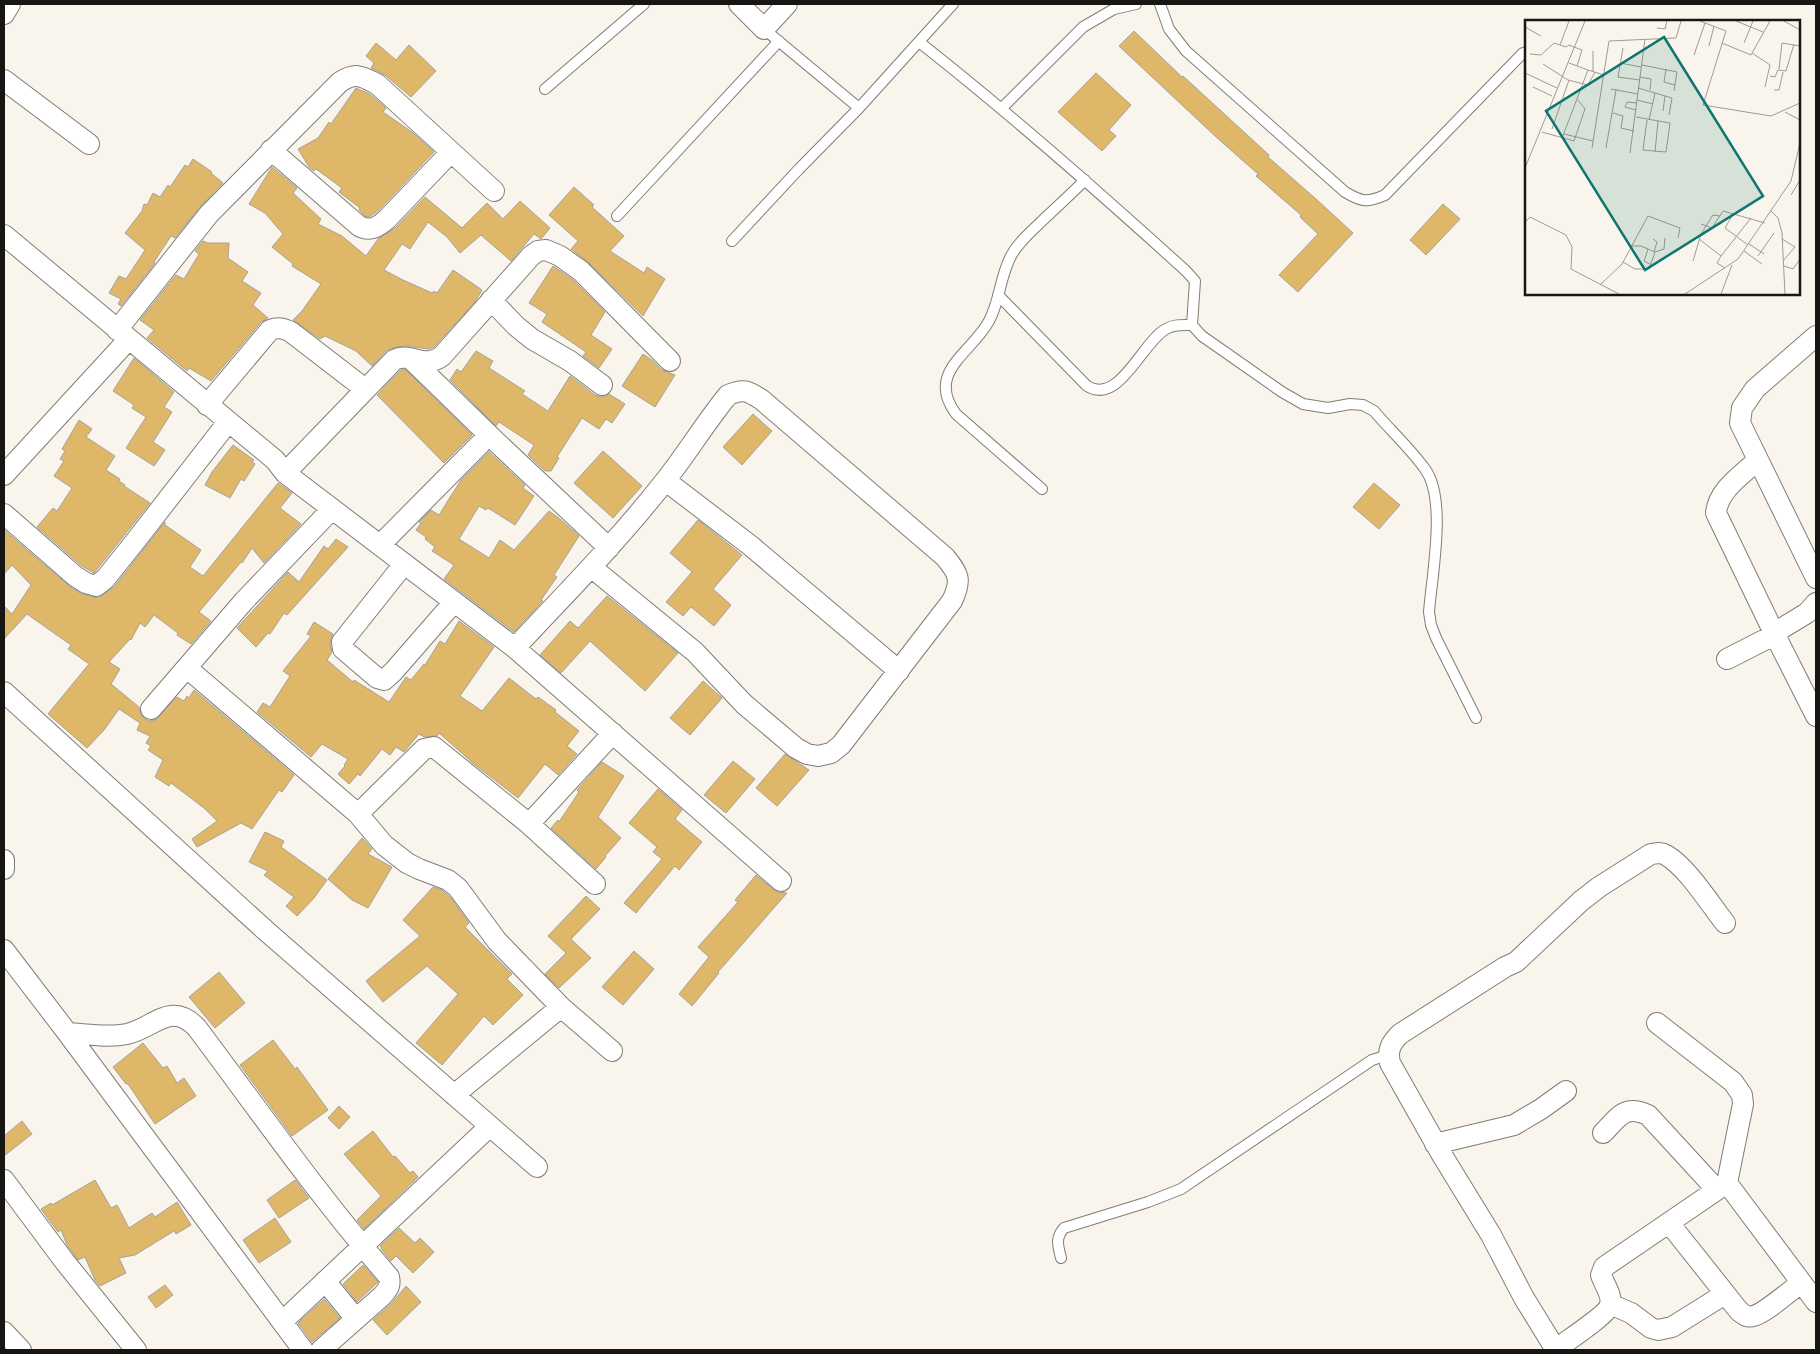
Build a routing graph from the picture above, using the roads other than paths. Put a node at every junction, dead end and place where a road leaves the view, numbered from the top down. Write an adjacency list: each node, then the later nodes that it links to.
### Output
1 (10, 4): 8 (street)
2 (644, 4): 13 (lane)
3 (739, 4): 9 (street)
4 (787, 4): 9 (street)
5 (953, 4): 10 (lane)
6 (1136, 4): 15 (lane)
7 (1160, 4): 11 (lane)
8 (4, 14)
9 (772, 35): 14 (lane); 21 (lane)
10 (918, 42): 14 (lane); 15 (lane)
11 (1522, 53)
12 (4, 80): 16 (street)
13 (545, 89)
14 (859, 108): 23 (lane)
15 (1002, 108): 19 (lane)
16 (89, 144)
17 (271, 150): 18 (street); 18 (street); 27 (street)
18 (452, 152): 20 (street)
19 (1086, 180): 24 (lane); 26 (lane)
20 (494, 191)
21 (617, 216)
22 (4, 236): 27 (street)
23 (732, 241)
24 (998, 295): 26 (lane); 40 (lane)
25 (491, 300): 29 (street); 30 (street); 31 (street)
26 (1192, 325): 58 (lane)
27 (122, 335): 33 (street); 38 (street)
28 (1814, 344): 36 (street)
29 (411, 359): 32 (street); 35 (street)
30 (670, 361)
31 (602, 385)
32 (365, 390): 33 (street); 37 (street)
33 (207, 404): 34 (street)
34 (228, 422): 37 (street); 42 (street)
35 (489, 436): 43 (street); 44 (street)
36 (1758, 460): 47 (street); 50 (street)
37 (286, 473): 41 (street)
38 (4, 475)
39 (666, 481): 44 (street); 54 (street); 54 (street)
40 (1042, 489)
41 (332, 509): 43 (street); 53 (street)
42 (4, 514)
43 (380, 545): 45 (street)
44 (609, 548): 46 (street)
45 (404, 564): 48 (street); 48 (street)
46 (592, 566): 51 (street); 54 (street)
47 (1816, 578)
48 (454, 602): 51 (street)
49 (1816, 603): 50 (street)
50 (1774, 633): 52 (street); 57 (street)
51 (515, 648): 59 (street)
52 (1727, 659)
53 (187, 668): 56 (street); 60 (street)
54 (900, 671)
55 (4, 692): 74 (street)
56 (152, 709)
57 (1816, 716)
58 (1476, 718)
59 (613, 733): 61 (street); 64 (street)
60 (358, 814): 61 (street); 68 (street)
61 (529, 824): 65 (street)
62 (4, 860): 63 (street)
63 (4, 869)
64 (781, 881)
65 (594, 884)
66 (1726, 923): 72 (street)
67 (4, 950): 70 (street)
68 (561, 1006): 71 (street); 74 (street)
69 (1657, 1023): 80 (street)
70 (68, 1033): 82 (street); 90 (street)
71 (612, 1051)
72 (1388, 1055): 77 (street); 83 (lane)
73 (1566, 1091): 77 (street)
74 (454, 1095): 75 (street)
75 (490, 1126): 78 (street); 82 (street)
76 (1603, 1133): 80 (street)
77 (1435, 1144): 96 (street)
78 (537, 1167)
79 (4, 1180): 93 (street)
80 (1722, 1187): 81 (street); 85 (street)
81 (1669, 1223): 86 (street); 88 (street)
82 (362, 1246): 84 (street); 89 (street)
83 (1061, 1258)
84 (325, 1281): 89 (street); 90 (street)
85 (1801, 1283): 86 (street); 87 (street)
86 (1726, 1294): 88 (street)
87 (1816, 1302)
88 (1610, 1304): 96 (street)
89 (356, 1319): 95 (street)
90 (282, 1322): 94 (street)
91 (4, 1332): 92 (street)
92 (21, 1350)
93 (136, 1350)
94 (303, 1350)
95 (320, 1350)
96 (1555, 1350)

